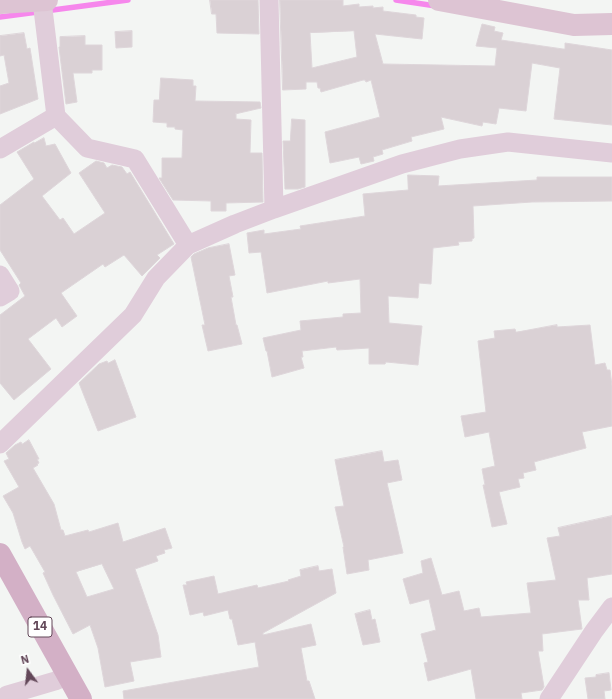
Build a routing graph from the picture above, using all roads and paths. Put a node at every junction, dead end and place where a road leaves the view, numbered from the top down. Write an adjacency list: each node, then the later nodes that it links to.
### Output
1 (44, 0): 4 (street); 6 (street)
2 (269, 0): 9 (street)
3 (439, 0): 5 (street)
4 (0, 3)
5 (612, 24)
6 (56, 116): 7 (street); 10 (street)
7 (0, 149)
8 (612, 153): 9 (street)
9 (274, 208): 10 (street)
10 (188, 245): 13 (street)
11 (0, 275): 12 (street)
12 (0, 297)
13 (0, 444)
14 (0, 554): 16 (main road, 14)
15 (612, 607): 19 (street)
16 (67, 676): 17 (street); 18 (main road, 14)
17 (8, 699)
18 (81, 699)
19 (549, 699)

